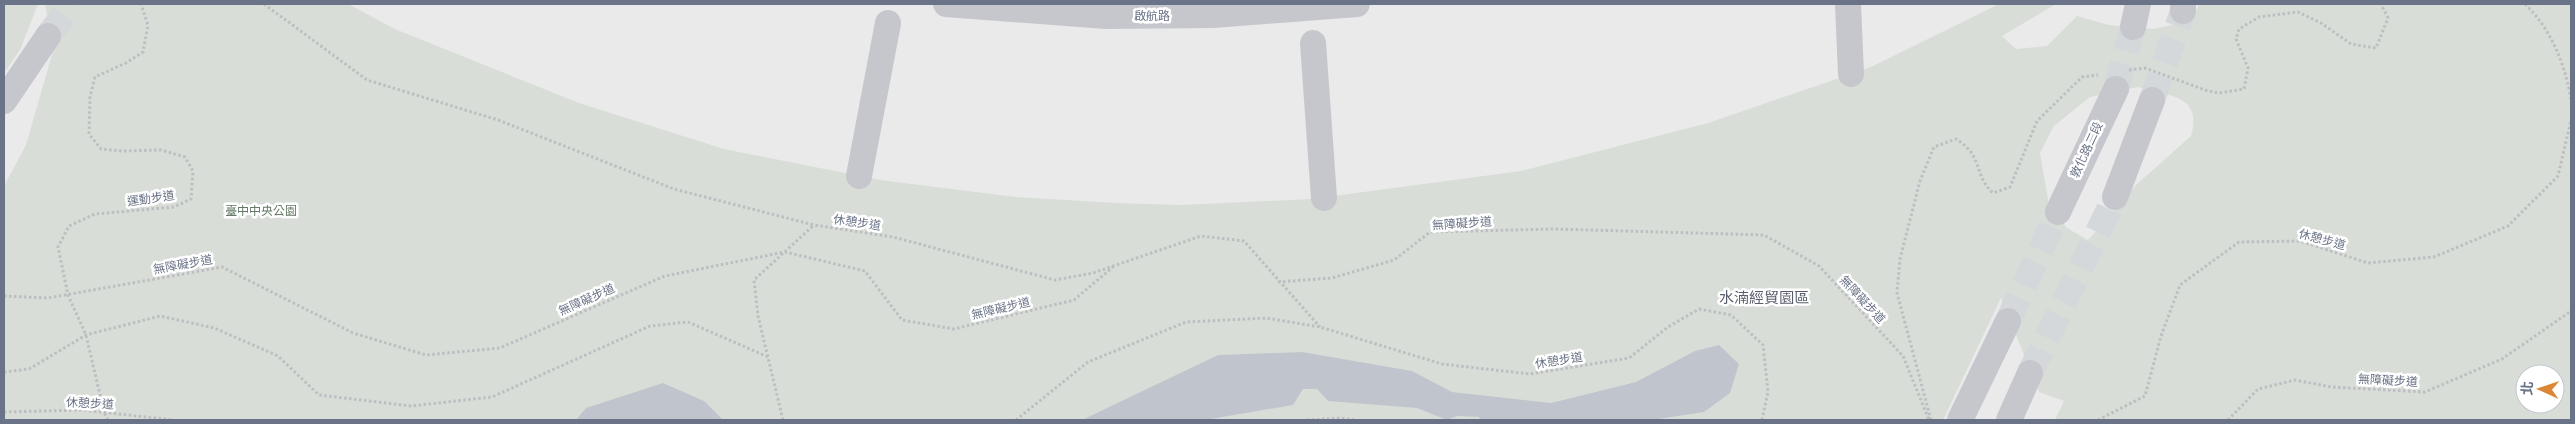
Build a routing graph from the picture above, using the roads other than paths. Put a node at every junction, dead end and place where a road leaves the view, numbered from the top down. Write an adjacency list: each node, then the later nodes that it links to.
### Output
1 (946, 4): 4 (street, 啟航路)
2 (1347, 4): 4 (street, 啟航路)
3 (1848, 4): 8 (street)
4 (1282, 6)
5 (888, 24): 12 (street)
6 (48, 36): 11 (street)
7 (1313, 43): 14 (street)
8 (1851, 74)
9 (2116, 89): 15 (street, 敦化路二段)
10 (2152, 100): 13 (street)
11 (4, 101)
12 (859, 176)
13 (2115, 197)
14 (1324, 198)
15 (2058, 212)
16 (2008, 321): 18 (street)
17 (2030, 374): 19 (street)
18 (1960, 420)
19 (2009, 420)

